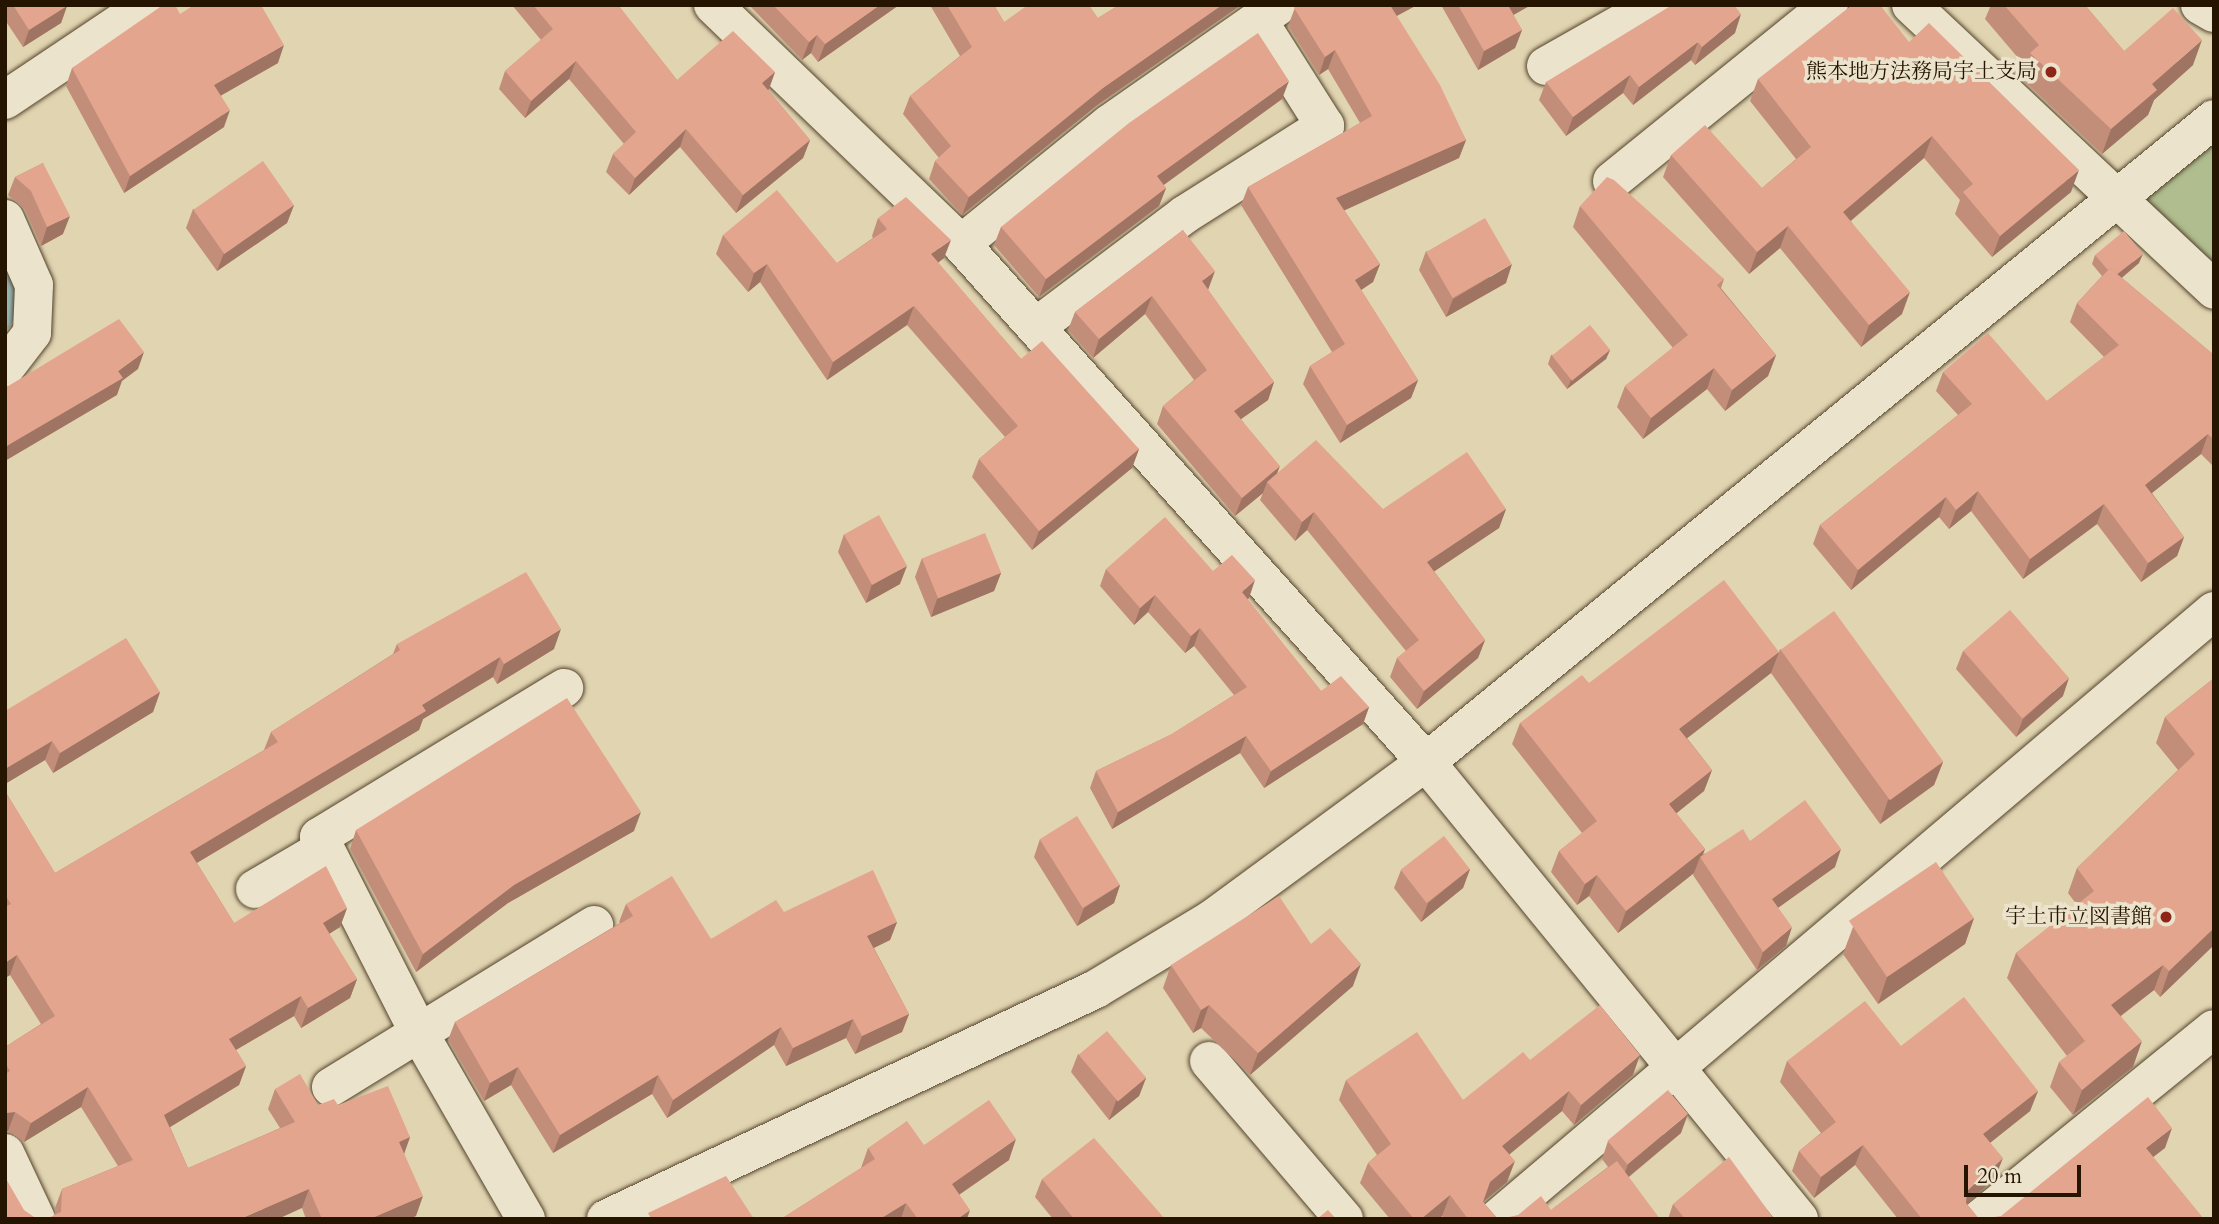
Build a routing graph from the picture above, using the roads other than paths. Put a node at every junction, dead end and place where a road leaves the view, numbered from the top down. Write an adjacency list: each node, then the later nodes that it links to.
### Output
1 (147, 5): 10 (street)
2 (713, 5): 15 (street)
3 (1654, 5): 9 (street)
4 (1829, 5): 12 (street)
5 (1911, 5): 13 (street)
6 (2200, 5): 8 (street)
7 (1269, 13): 15 (street); 17 (street)
8 (2214, 13)
9 (1546, 66)
10 (5, 100)
11 (2214, 119): 13 (street)
12 (1612, 181)
13 (2116, 201): 16 (street); 21 (street)
14 (5, 219): 18 (street)
15 (961, 244): 17 (street)
16 (2214, 289)
17 (1036, 327): 21 (street)
18 (5, 368)
19 (2214, 611): 28 (street)
20 (564, 688): 22 (street)
21 (1426, 762): 28 (street); 33 (street)
22 (325, 848): 23 (street); 26 (street)
23 (255, 889)
24 (594, 925): 26 (street)
25 (2214, 1029): 37 (street)
26 (419, 1033): 29 (street); 32 (street)
27 (1209, 1062): 34 (street)
28 (1677, 1067): 35 (street); 36 (street)
29 (331, 1087)
30 (5, 1153): 31 (street)
31 (36, 1219)
32 (526, 1219)
33 (606, 1219)
34 (1344, 1219)
35 (1497, 1219)
36 (1799, 1219)
37 (1980, 1219)

